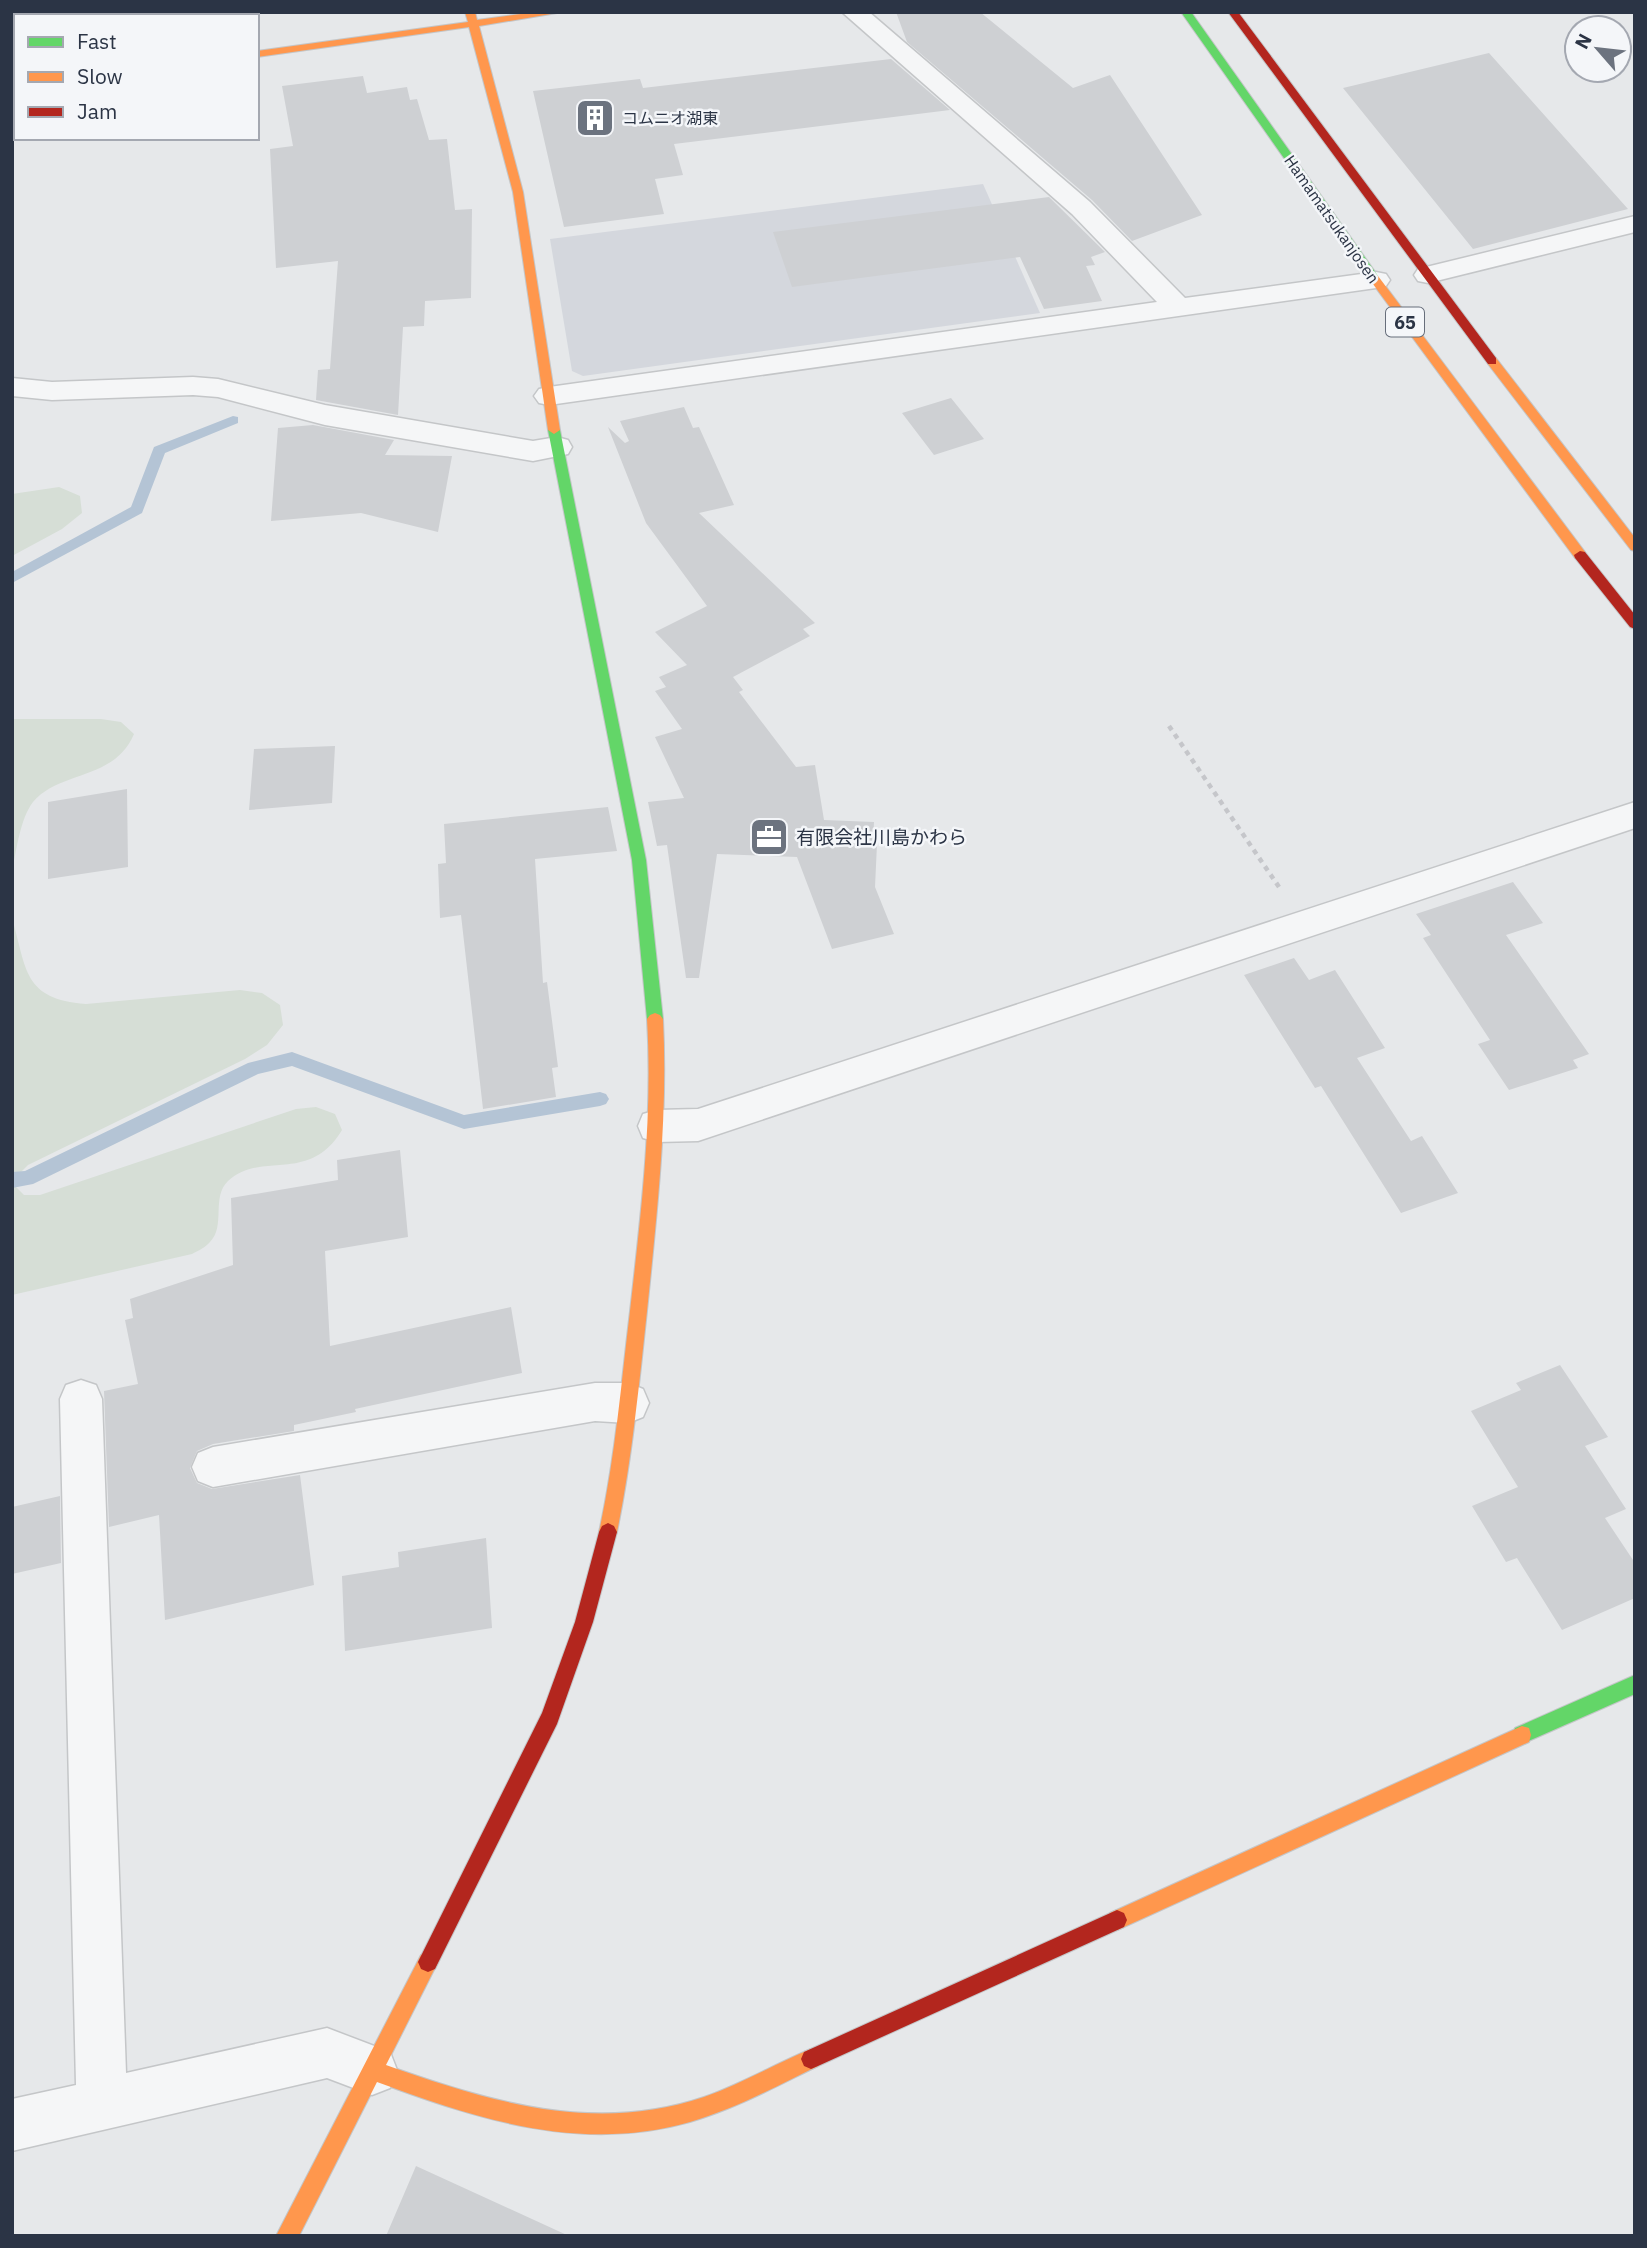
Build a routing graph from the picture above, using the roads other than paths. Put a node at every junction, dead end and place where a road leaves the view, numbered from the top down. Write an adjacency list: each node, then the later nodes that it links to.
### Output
1 (558, 12): 5 (street)
2 (855, 12): 10 (street)
3 (1185, 12): 9 (street, Hamamatsukanjosen / 65)
4 (1233, 12): 8 (street, 65)
5 (472, 18): 6 (street); 12 (street)
6 (259, 54)
7 (1635, 224): 8 (street)
8 (1427, 275): 14 (street, 65)
9 (1376, 280): 10 (street); 15 (street, Hamamatsukanjosen / 65)
10 (1180, 309): 12 (street)
11 (12, 387): 13 (street)
12 (549, 396): 13 (street)
13 (557, 447): 17 (street)
14 (1635, 547)
15 (1635, 624)
16 (1635, 816): 17 (street)
17 (657, 1126): 19 (street)
18 (81, 1399): 23 (street)
19 (628, 1403): 20 (street); 22 (street)
20 (213, 1467)
21 (1635, 1684): 22 (street)
22 (372, 2070): 23 (street); 25 (street)
23 (102, 2104): 24 (street)
24 (12, 2125)
25 (287, 2236)

